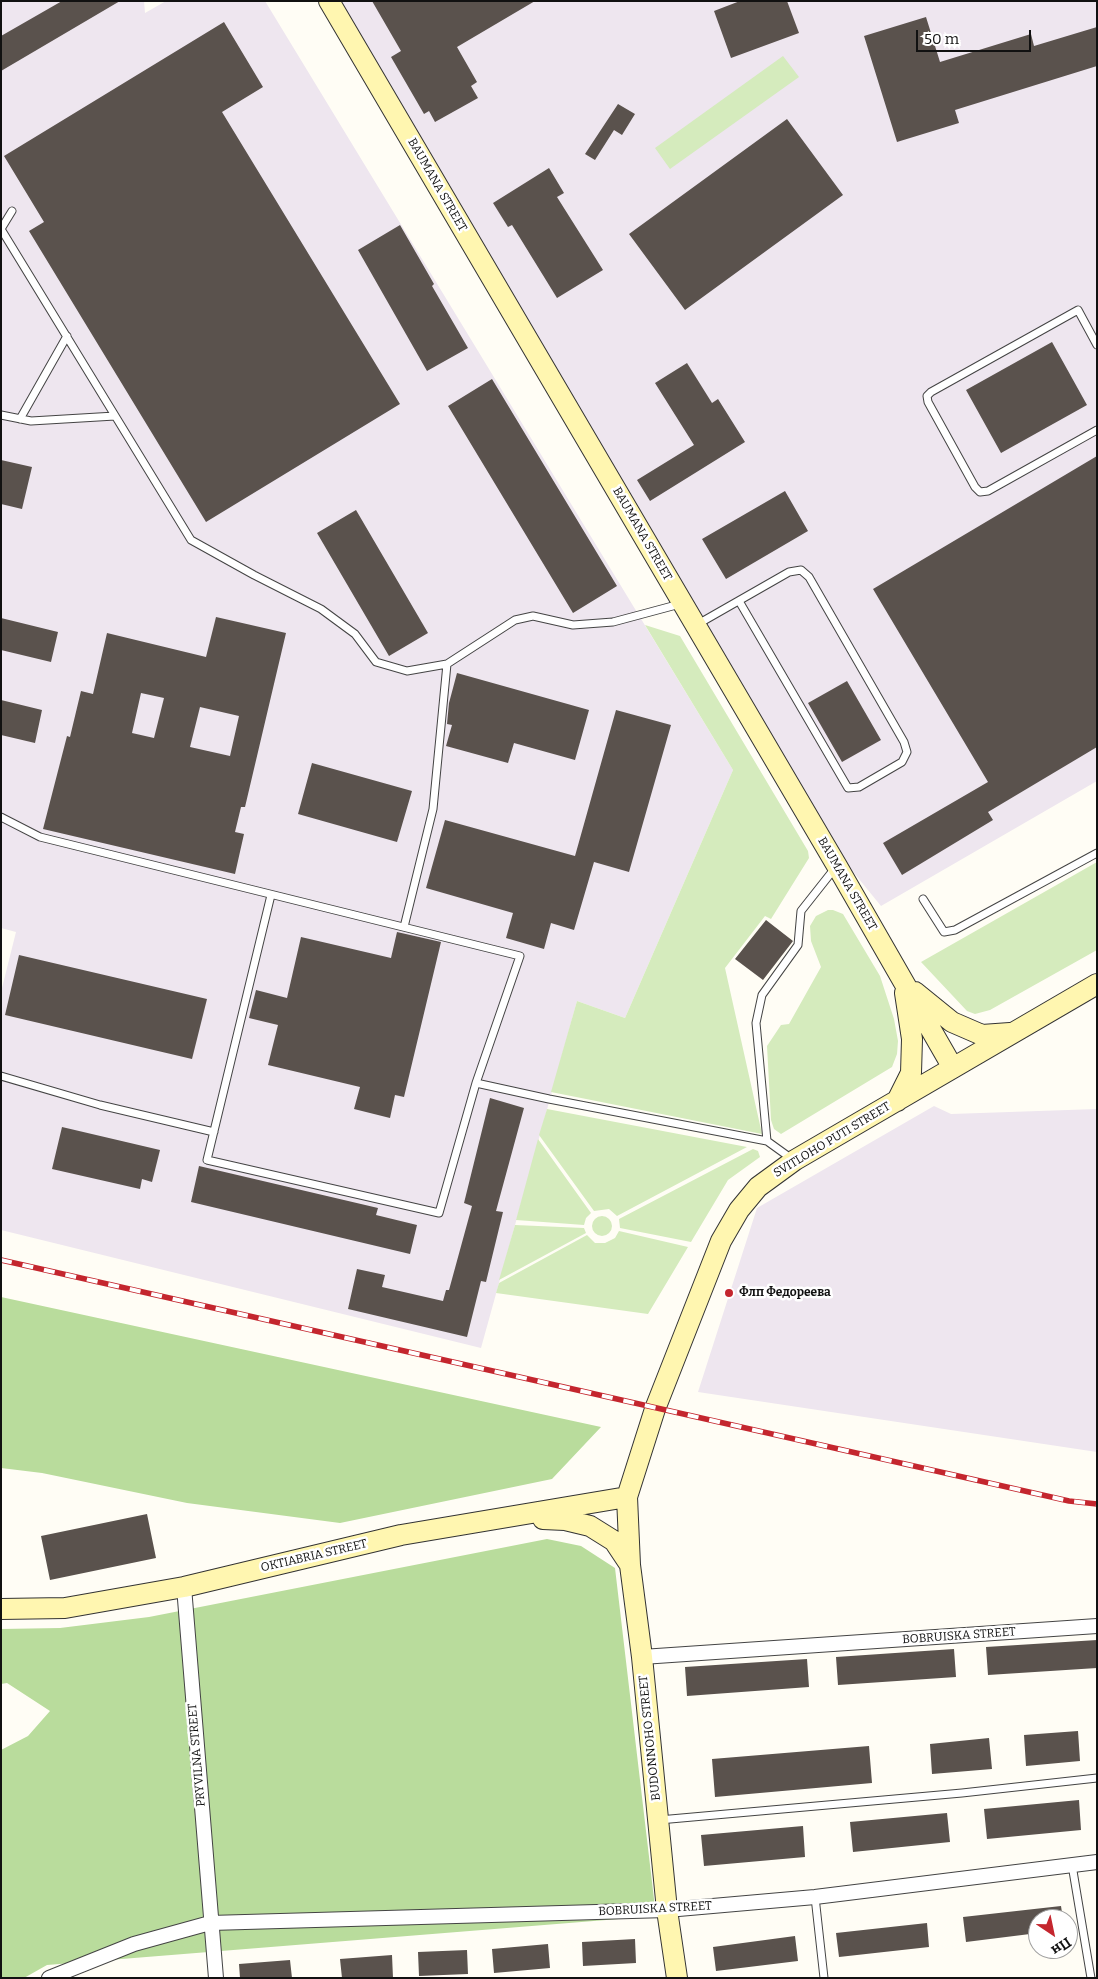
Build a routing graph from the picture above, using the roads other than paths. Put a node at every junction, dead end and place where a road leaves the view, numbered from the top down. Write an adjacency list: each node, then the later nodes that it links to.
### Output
1 (329, 1): 11 (main road, BAUMANA STREET)
2 (12, 210): 3 (lane)
3 (1, 229): 4 (lane)
4 (67, 336): 7 (lane); 8 (lane)
5 (1097, 345): 9 (lane)
6 (1, 415): 8 (lane)
7 (115, 416): 8 (lane); 13 (lane)
8 (20, 419)
9 (1097, 430)
10 (739, 601): 10 (lane); 12 (lane)
11 (683, 604): 12 (main road, BAUMANA STREET); 13 (lane)
12 (696, 626): 16 (main road, BAUMANA STREET)
13 (447, 664): 19 (lane)
14 (1, 817): 17 (lane)
15 (1097, 853): 18 (lane)
16 (837, 866): 20 (main road, BAUMANA STREET); 28 (lane)
17 (271, 894): 19 (lane); 27 (lane)
18 (923, 899)
19 (404, 927): 25 (lane)
20 (904, 983): 22 (main road); 23 (main road, BAUMANA STREET); 26 (main road)
21 (1097, 984): 22 (main road, SVITLOHO PUTI STREET)
22 (1014, 1033): 23 (main road, SVITLOHO PUTI STREET)
23 (953, 1068): 26 (main road, SVITLOHO PUTI STREET)
24 (1, 1076): 27 (lane)
25 (476, 1083): 27 (lane); 28 (lane)
26 (896, 1101): 29 (main road, SVITLOHO PUTI STREET)
27 (214, 1132)
28 (767, 1141): 29 (lane)
29 (795, 1160): 30 (main road, SVITLOHO PUTI STREET)
30 (627, 1497): 31 (main road, OKTIABRIA STREET); 32 (main road, BUDONNOHO STREET)
31 (511, 1517): 32 (main road); 33 (main road, OKTIABRIA STREET)
32 (630, 1565): 36 (main road, BUDONNOHO STREET)
33 (184, 1587): 34 (main road, OKTIABRIA STREET); 43 (street, PRYVILNA STREET)
34 (1, 1609)
35 (1097, 1626): 36 (street, BOBRUISKA STREET)
36 (642, 1657): 38 (main road, BUDONNOHO STREET)
37 (1097, 1778): 38 (lane)
38 (659, 1820): 42 (main road, BUDONNOHO STREET)
39 (1097, 1862): 40 (street, BOBRUISKA STREET)
40 (1072, 1865): 41 (street, BOBRUISKA STREET); 48 (lane)
41 (815, 1897): 42 (street, BOBRUISKA STREET); 47 (lane)
42 (667, 1910): 43 (street, BOBRUISKA STREET); 46 (main road, BUDONNOHO STREET)
43 (210, 1923): 44 (street); 45 (street, PRYVILNA STREET)
44 (57, 1976)
45 (216, 1978)
46 (678, 1978)
47 (824, 1978)
48 (1091, 1978)

